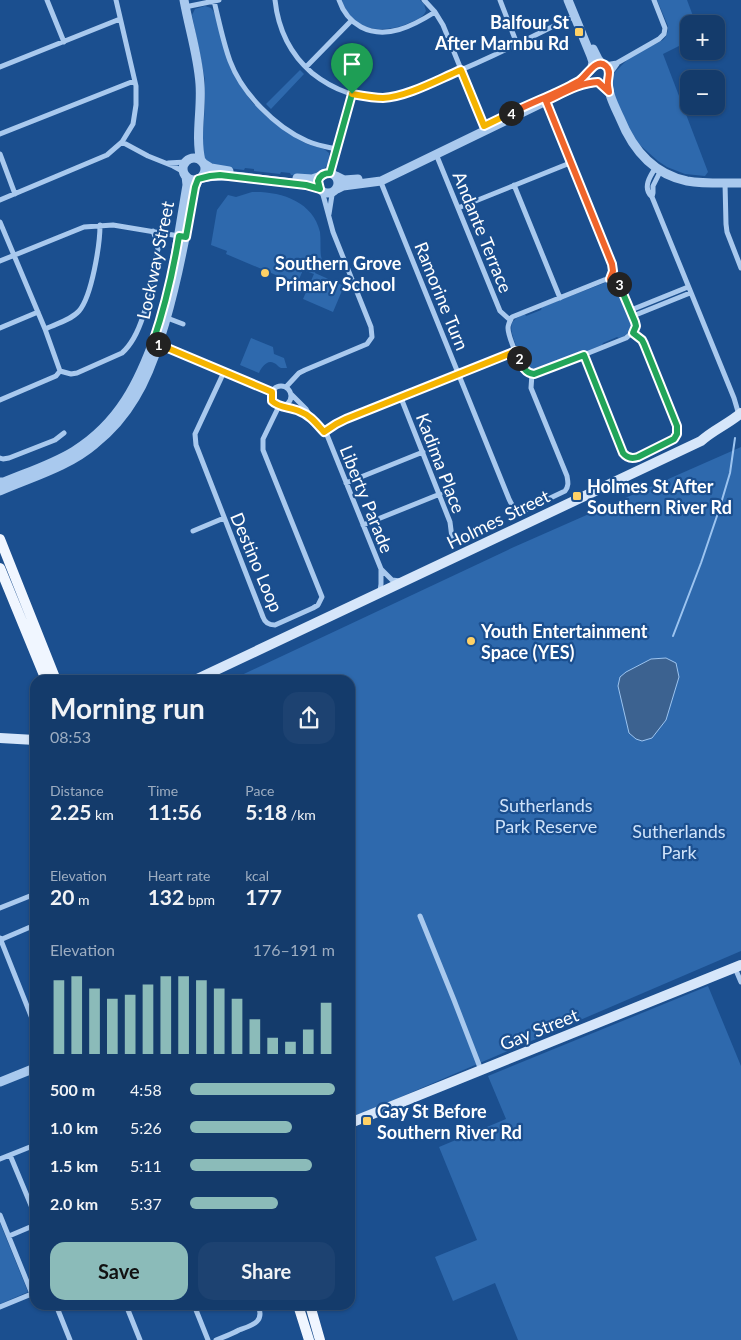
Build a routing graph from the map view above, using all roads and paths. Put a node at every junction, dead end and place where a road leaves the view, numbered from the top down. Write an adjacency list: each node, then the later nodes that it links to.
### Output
1 (47, 0): 16 (street)
2 (116, 0): 14 (street)
3 (275, 0): 21 (street)
4 (339, 0): 15 (street)
5 (424, 0): 12 (street)
6 (500, 0): 17 (street)
7 (568, 0): 13 (street)
8 (573, 0): 13 (street)
9 (654, 0): 18 (street)
10 (217, 1): 11 (street); 34 (street)
11 (185, 4): 33 (street)
12 (435, 12): 15 (street); 23 (street)
13 (577, 16): 17 (street); 19 (street); 22 (street)
14 (120, 19): 16 (street); 25 (street)
15 (351, 21): 21 (street)
16 (64, 42): 20 (street)
17 (517, 44): 23 (street)
18 (617, 63): 19 (street); 24 (street)
19 (604, 64): 22 (street); 24 (street)
20 (0, 67)
21 (306, 67): 28 (street)
22 (591, 69): 26 (street); 29 (street)
23 (461, 70): 28 (street); 30 (street)
24 (609, 76): 26 (street); 27 (street)
25 (134, 81): 31 (street); 32 (street)
26 (598, 82): 27 (street); 29 (street)
27 (609, 92): 41 (street)
28 (352, 94): 34 (street)
29 (545, 99): 30 (street); 35 (street); 40 (street)
30 (484, 126): 35 (street)
31 (0, 134)
32 (122, 142): 38 (street); 52 (street)
33 (199, 142): 37 (street); 39 (street)
34 (336, 149): 43 (street)
35 (436, 153): 46 (street); 54 (street, Andante Terrace)
36 (0, 154): 52 (street)
37 (188, 161): 38 (street); 39 (street); 42 (street)
38 (165, 162): 42 (street)
39 (202, 162): 44 (street); 45 (street)
40 (570, 162): 49 (street); 63 (street)
41 (658, 169): 47 (street); 64 (street)
42 (185, 174): 45 (street); 59 (street, Lockway Street)
43 (333, 174): 44 (street); 46 (street); 51 (street)
44 (321, 176): 50 (street)
45 (200, 179): 50 (street); 59 (street, Lockway Street)
46 (380, 179): 51 (street); 80 (street, Ramorine Turn)
47 (725, 183): 48 (street); 62 (street)
48 (741, 183)
49 (514, 185): 54 (street); 65 (street)
50 (321, 190): 51 (street); 55 (street)
51 (336, 190): 55 (street)
52 (15, 194): 53 (street)
53 (0, 200)
54 (458, 208): 70 (street, Andante Terrace)
55 (329, 216): 82 (street)
56 (0, 222): 60 (street)
57 (100, 225): 58 (street); 60 (street); 73 (street)
58 (154, 231): 59 (street); 78 (street)
59 (182, 236): 68 (street, Lockway Street)
60 (14, 255): 61 (street); 67 (street)
61 (0, 261)
62 (741, 268)
63 (610, 279): 65 (street); 66 (street)
64 (689, 290): 66 (street); 69 (street); 86 (street)
65 (560, 298): 70 (street)
66 (630, 310): 69 (street)
67 (38, 312): 72 (street); 73 (street)
68 (165, 316): 71 (street); 75 (street, Lockway Street)
69 (633, 316): 74 (street)
70 (510, 320): 76 (street)
71 (183, 324)
72 (0, 328)
73 (45, 328): 78 (street)
74 (633, 333): 77 (street); 77 (street)
75 (156, 343): 79 (street); 95 (street, Lockway Street); 97 (street, Lockway Street)
76 (516, 351): 80 (street); 81 (street)
77 (584, 355): 81 (street)
78 (60, 371): 87 (street)
79 (224, 372): 83 (street); 99 (street, Destino Loop)
80 (459, 374): 81 (street, Ramorine Turn); 85 (street)
81 (532, 374)
82 (286, 387): 83 (street); 84 (street)
83 (272, 392): 88 (street)
84 (291, 394): 88 (street); 90 (street, Liberty Parade)
85 (401, 398): 91 (street); 93 (street, Kadima Place)
86 (734, 398): 89 (street); 89 (street)
87 (0, 400)
88 (280, 406): 90 (street, Liberty Parade); 99 (street, Destino Loop)
89 (741, 414): 104 (main road, Holmes Street)
90 (310, 416): 91 (street, Liberty Parade)
91 (324, 432): 96 (street, Liberty Parade)
92 (64, 433): 94 (street)
93 (423, 452): 96 (street); 98 (street, Kadima Place)
94 (0, 458)
95 (0, 482)
96 (346, 483): 100 (street, Liberty Parade)
97 (0, 491)
98 (440, 494): 100 (street); 102 (street, Kadima Place)
99 (224, 518): 101 (street)
100 (363, 525): 106 (street, Liberty Parade)
101 (193, 531)
102 (452, 538)
103 (0, 539): 111 (main road)
104 (445, 563): 107 (main road, Holmes Street); 109 (main road, Holmes Street)
105 (0, 568): 110 (main road)
106 (381, 569): 107 (street, Liberty Parade); 108 (street)
107 (405, 581): 108 (main road, Holmes Street)
108 (378, 594): 109 (main road, Holmes Street)
109 (348, 609): 112 (main road, Holmes Street)
110 (44, 675)
111 (54, 675)
112 (207, 675)
113 (0, 738): 114 (main road)
114 (30, 740)
115 (30, 896): 116 (street)
116 (0, 908)
117 (420, 916): 125 (street)
118 (30, 927): 119 (street)
119 (0, 939): 122 (street)
120 (738, 966): 121 (street); 125 (main road, Gay Street)
121 (741, 982)
122 (30, 1014)
123 (30, 1064): 126 (street)
124 (30, 1070): 127 (street)
125 (481, 1071): 128 (main road, Gay Street)
126 (0, 1076)
127 (0, 1082)
128 (355, 1121)
129 (30, 1147): 130 (street)
130 (10, 1155): 131 (street); 132 (street)
131 (0, 1159)
132 (30, 1203)
133 (1, 1218): 135 (street)
134 (30, 1227): 135 (street)
135 (9, 1236): 136 (street)
136 (30, 1284)
137 (30, 1295): 138 (street)
138 (0, 1307)
139 (58, 1310): 145 (street)
140 (128, 1310): 146 (street)
141 (196, 1310): 147 (street)
142 (260, 1310): 148 (street)
143 (300, 1310): 149 (main road)
144 (311, 1310): 150 (main road)
145 (70, 1340)
146 (140, 1340)
147 (208, 1340)
148 (216, 1340)
149 (309, 1340)
150 (320, 1340)

